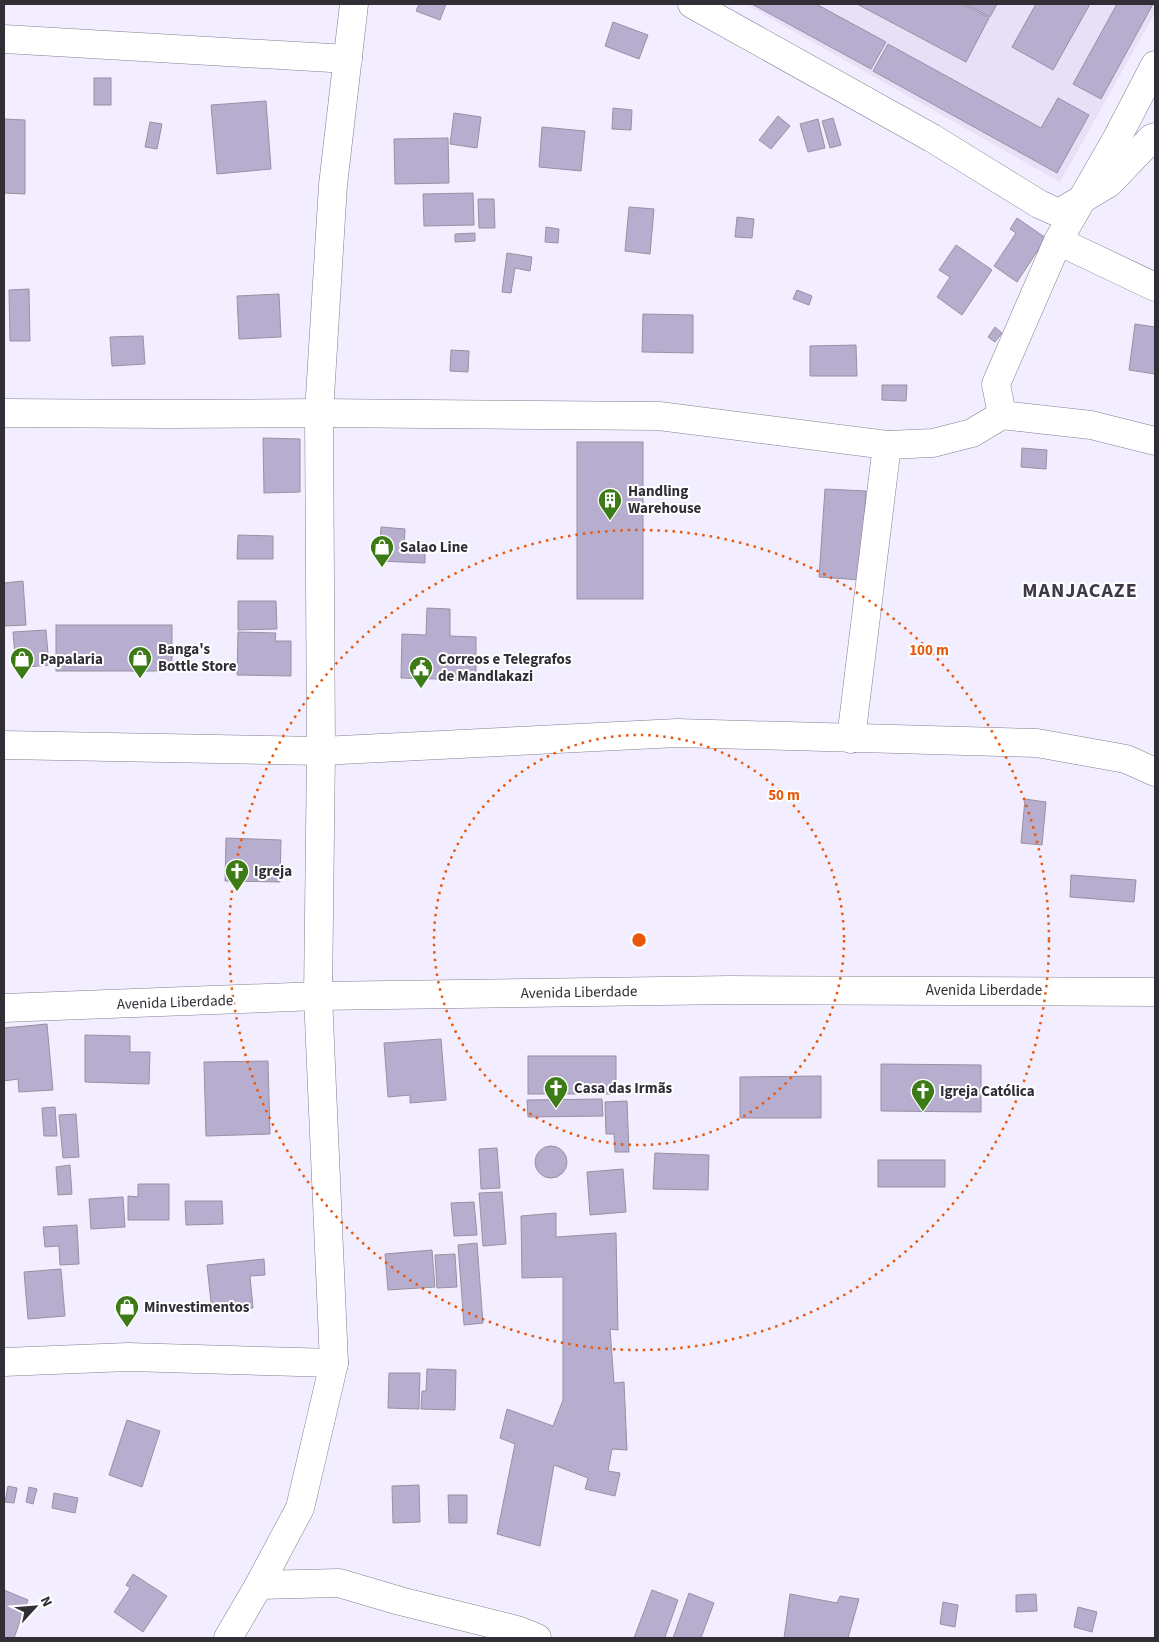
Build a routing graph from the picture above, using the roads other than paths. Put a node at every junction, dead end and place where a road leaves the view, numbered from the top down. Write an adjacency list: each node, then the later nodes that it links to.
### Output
1 (354, 4): 4 (street)
2 (692, 4): 7 (street)
3 (4, 39): 4 (street)
4 (348, 59): 11 (street)
5 (1155, 65): 7 (street)
6 (1155, 137): 7 (street)
7 (1084, 197): 8 (street)
8 (1058, 241): 9 (street); 12 (street)
9 (1155, 287)
10 (4, 413): 11 (street)
11 (318, 413): 14 (street); 17 (street)
12 (1002, 415): 13 (street); 14 (street)
13 (1155, 441)
14 (887, 445): 15 (street)
15 (851, 739): 17 (street); 18 (street)
16 (4, 745): 17 (street)
17 (321, 751): 20 (street)
18 (1155, 772)
19 (1155, 992): 20 (street, Avenida Liberdade)
20 (318, 996): 21 (street, Avenida Liberdade); 23 (street)
21 (4, 1008)
22 (4, 1362): 23 (street)
23 (334, 1364): 24 (street)
24 (259, 1585): 25 (street); 26 (street)
25 (228, 1638)
26 (537, 1638)

